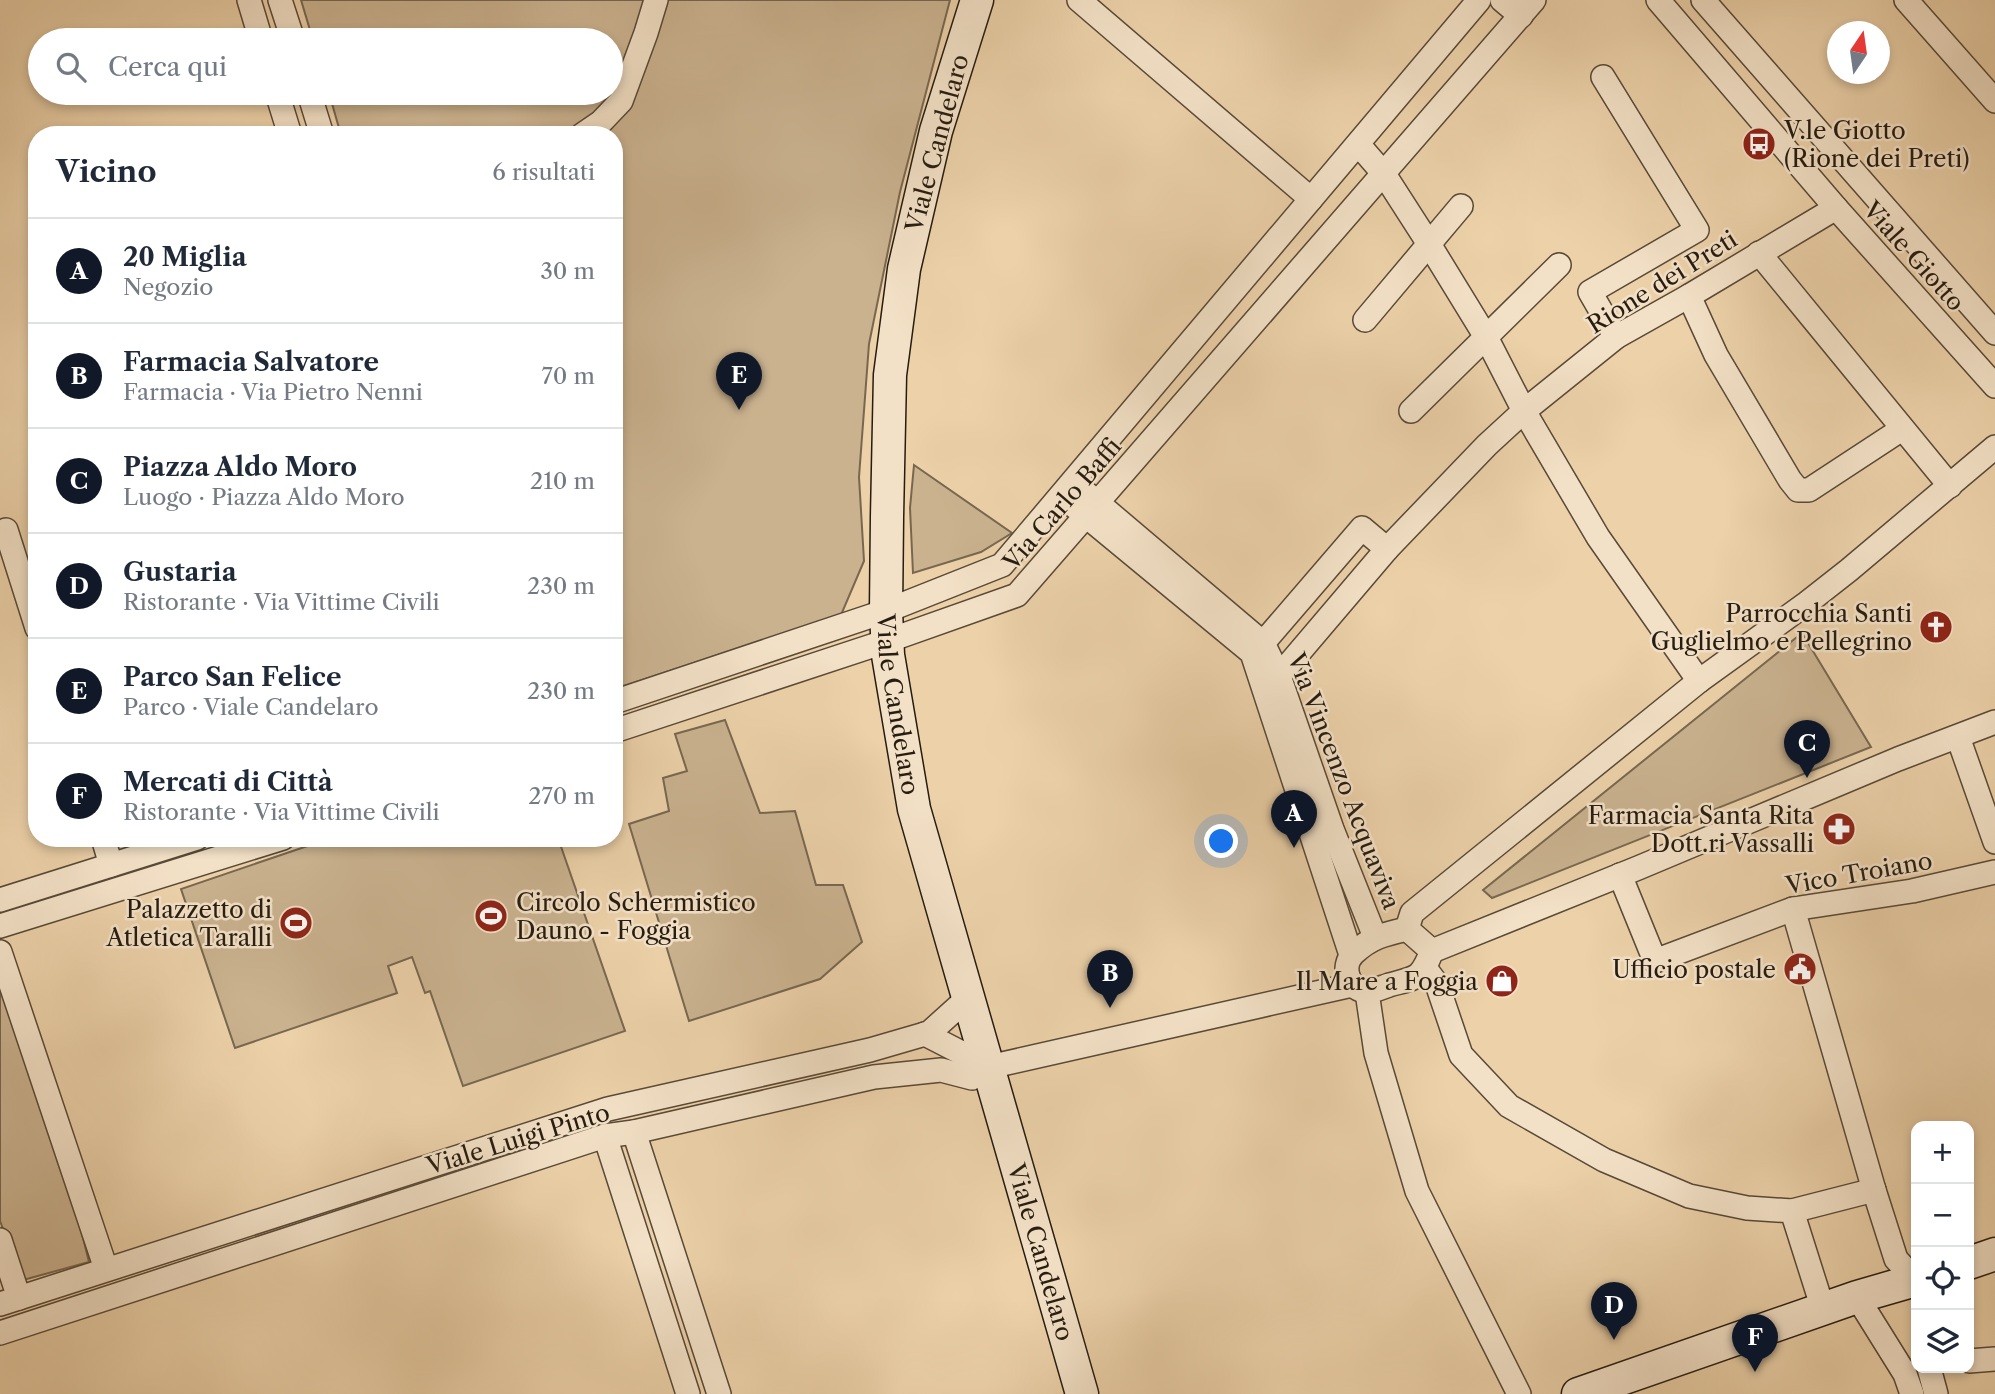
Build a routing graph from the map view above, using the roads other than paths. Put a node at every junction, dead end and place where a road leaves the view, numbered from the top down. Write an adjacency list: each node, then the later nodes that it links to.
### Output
1 (249, 0): 12 (street)
2 (280, 0): 13 (street)
3 (656, 0): 15 (street)
4 (977, 0): 51 (main road, Viale Candelaro)
5 (1079, 0): 25 (street)
6 (1479, 0): 23 (street, Via Carlo Baffi)
7 (1502, 0): 11 (street, Via Carlo Baffi)
8 (1658, 0): 27 (street, Viale Giotto)
9 (1703, 0): 36 (street, Viale Giotto)
10 (1906, 0): 16 (street)
11 (1527, 8): 24 (street, Via Carlo Baffi)
12 (257, 28)
13 (288, 28)
14 (1603, 77): 38 (street)
15 (623, 95)
16 (1995, 101)
17 (281, 105): 20 (street)
18 (313, 105): 21 (street)
19 (616, 105): 22 (street)
20 (287, 126)
21 (319, 126)
22 (595, 126)
23 (1357, 144): 24 (street); 25 (street, Via Carlo Baffi)
24 (1384, 174): 29 (street); 32 (street, Via Carlo Baffi)
25 (1311, 199): 28 (street, Via Carlo Baffi)
26 (1461, 206): 29 (street)
27 (1836, 208): 30 (street, Rione dei Preti); 40 (street, Viale Giotto)
28 (1274, 243): 32 (street); 35 (street, Via Carlo Baffi)
29 (1429, 244): 34 (street); 37 (street)
30 (1759, 253): 33 (street, Rione dei Preti); 43 (street)
31 (1559, 265): 37 (street)
32 (1302, 268): 39 (street, Via Carlo Baffi)
33 (1689, 296): 38 (street, Rione dei Preti); 43 (street)
34 (1365, 320)
35 (1205, 325): 39 (street); 46 (street, Via Carlo Baffi)
36 (1995, 333)
37 (1486, 337): 41 (street); 42 (street)
38 (1616, 337): 42 (street, Rione dei Preti)
39 (1233, 347): 47 (street, Via Carlo Baffi)
40 (1995, 386)
41 (1411, 411)
42 (1524, 411): 49 (street, Rione dei Preti); 54 (street)
43 (1902, 429): 45 (street)
44 (1995, 447): 45 (street)
45 (1950, 486): 54 (street)
46 (1067, 488): 47 (street, Via Vincenzo Acquaviva); 51 (street, Via Carlo Baffi)
47 (1092, 510): 51 (street, Via Carlo Baffi); 52 (street, Via Vincenzo Acquaviva); 53 (street, Via Vincenzo Acquaviva)
48 (6, 530): 50 (street)
49 (1387, 550): 52 (street); 53 (street, Rione dei Preti)
50 (28, 600)
51 (887, 626): 55 (street, Via Carlo Baffi); 57 (street, Via Carlo Baffi); 75 (main road, Viale Candelaro)
52 (1263, 643): 53 (street, Via Vincenzo Acquaviva)
53 (1270, 678): 70 (street, Via Vincenzo Acquaviva); 72 (street, Via Vincenzo Acquaviva)
54 (1699, 681): 69 (street)
55 (623, 699)
56 (1995, 722): 58 (street, Viale Luigi Pinto)
57 (623, 728)
58 (1958, 737): 59 (street); 65 (street, Viale Luigi Pinto)
59 (1995, 842)
60 (106, 847): 63 (street)
61 (168, 847): 63 (street)
62 (255, 847): 68 (street)
63 (111, 865): 66 (street)
64 (1995, 872): 67 (street, Vico Troiano)
65 (1620, 875): 67 (street, Vico Troiano); 73 (street, Viale Luigi Pinto)
66 (0, 900)
67 (1793, 909): 82 (street)
68 (0, 926)
69 (1407, 929): 70 (street); 73 (street)
70 (1375, 937): 72 (street)
71 (0, 952): 89 (street)
72 (1351, 955): 74 (street, Via Vincenzo Acquaviva)
73 (1429, 960): 74 (street, Viale Luigi Pinto); 83 (street)
74 (1360, 988): 77 (street, Viale Luigi Pinto); 103 (street)
75 (969, 997): 76 (street, Viale Luigi Pinto); 77 (main road, Viale Candelaro)
76 (925, 1034): 77 (street); 78 (street, Viale Luigi Pinto)
77 (989, 1067): 79 (street, Viale Luigi Pinto); 102 (main road, Viale Candelaro)
78 (704, 1088): 79 (street); 84 (street, Viale Luigi Pinto)
79 (717, 1113): 80 (street, Viale Luigi Pinto)
80 (634, 1132): 81 (street, Viale Luigi Pinto); 101 (street)
81 (605, 1136): 85 (street, Viale Luigi Pinto); 100 (street)
82 (1874, 1190): 83 (street); 90 (street)
83 (1792, 1211): 94 (street)
84 (278, 1214): 85 (street); 89 (street, Viale Luigi Pinto)
85 (288, 1239): 95 (street, Viale Luigi Pinto)
86 (0, 1240): 93 (street)
87 (1995, 1254): 88 (main road)
88 (1974, 1260)
89 (106, 1269): 93 (street, Viale Luigi Pinto)
90 (1911, 1275)
91 (1911, 1281): 92 (main road)
92 (1857, 1297): 94 (main road); 98 (street)
93 (9, 1301)
94 (1824, 1309): 104 (main road)
95 (0, 1333)
96 (1995, 1359): 97 (street)
97 (1974, 1361)
98 (1909, 1367): 105 (street)
99 (1930, 1373): 106 (street)
100 (688, 1394)
101 (719, 1394)
102 (1082, 1394)
103 (1519, 1394)
104 (1578, 1394)
105 (1912, 1394)
106 (1936, 1394)

